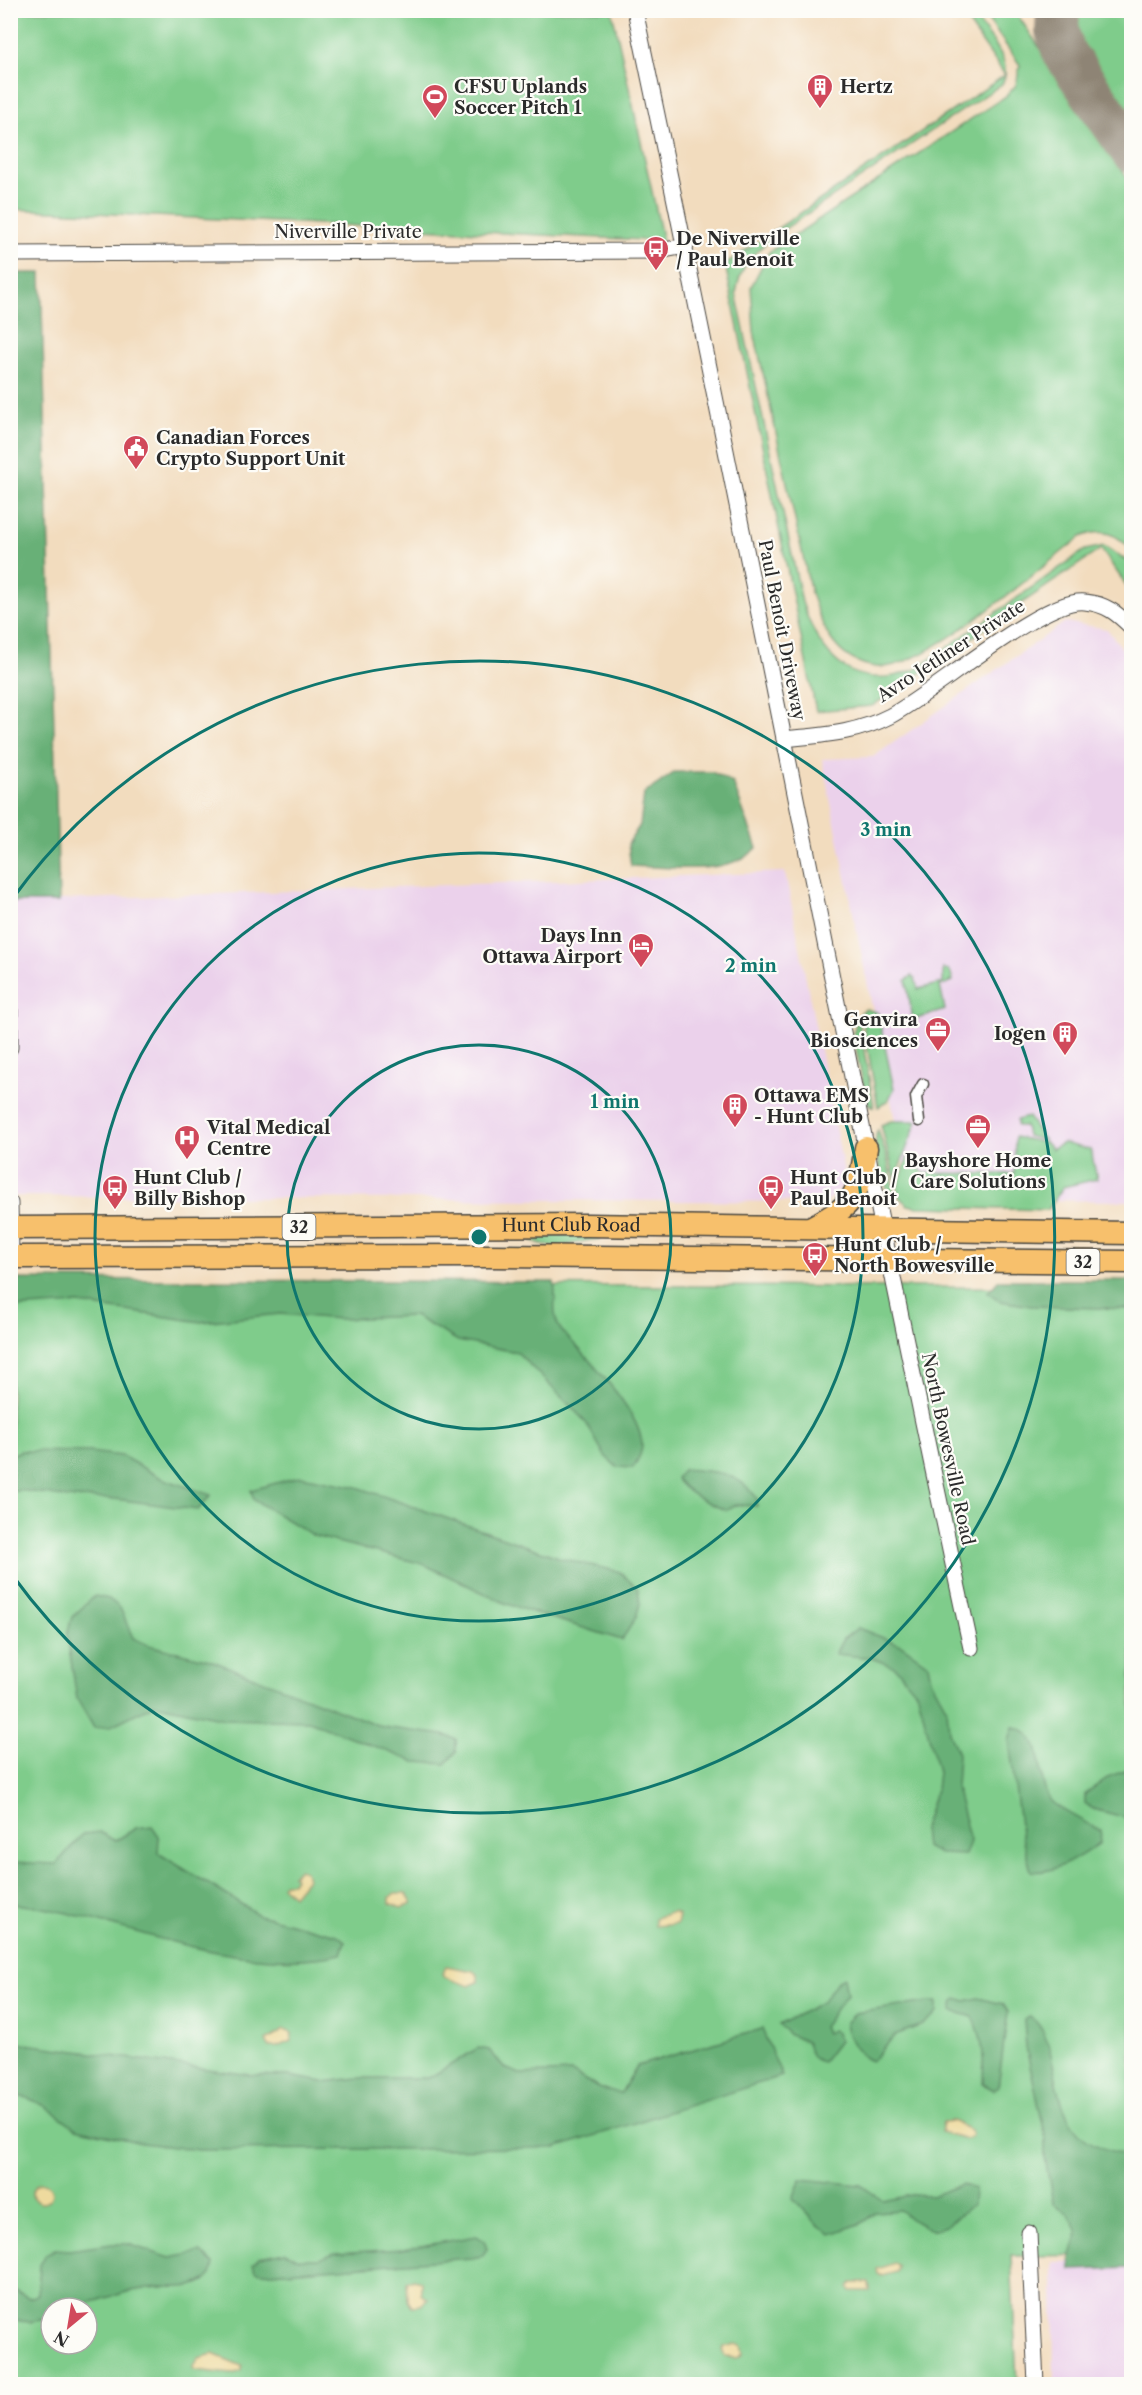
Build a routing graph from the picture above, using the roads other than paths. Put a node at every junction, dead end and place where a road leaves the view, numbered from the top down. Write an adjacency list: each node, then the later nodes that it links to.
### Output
1 (635, 10): 2 (street, Paul Benoit Driveway)
2 (686, 246): 3 (street, Niverville Private); 5 (street, Paul Benoit Driveway)
3 (10, 254)
4 (1131, 628): 5 (street, Avro Jetliner Private)
5 (784, 739): 12 (street, Paul Benoit Driveway)
6 (10, 1010): 7 (street)
7 (10, 1048)
8 (924, 1084): 9 (street)
9 (918, 1108): 10 (street); 11 (street)
10 (906, 1111)
11 (919, 1120)
12 (866, 1148): 15 (main road); 16 (street, Paul Benoit Driveway)
13 (10, 1203): 14 (street)
14 (11, 1228): 15 (main road, Hunt Club Road / 32); 18 (street)
15 (811, 1228): 16 (main road, Hunt Club Road / 32)
16 (882, 1230): 17 (main road, Hunt Club Road / 32); 19 (street, Paul Benoit Driveway)
17 (1131, 1233)
18 (11, 1257): 19 (main road, Hunt Club Road / 32)
19 (887, 1258): 20 (main road, Hunt Club Road / 32); 21 (street, North Bowesville Road)
20 (1131, 1262)
21 (971, 1648)
22 (1029, 2233): 23 (street)
23 (1036, 2385)

